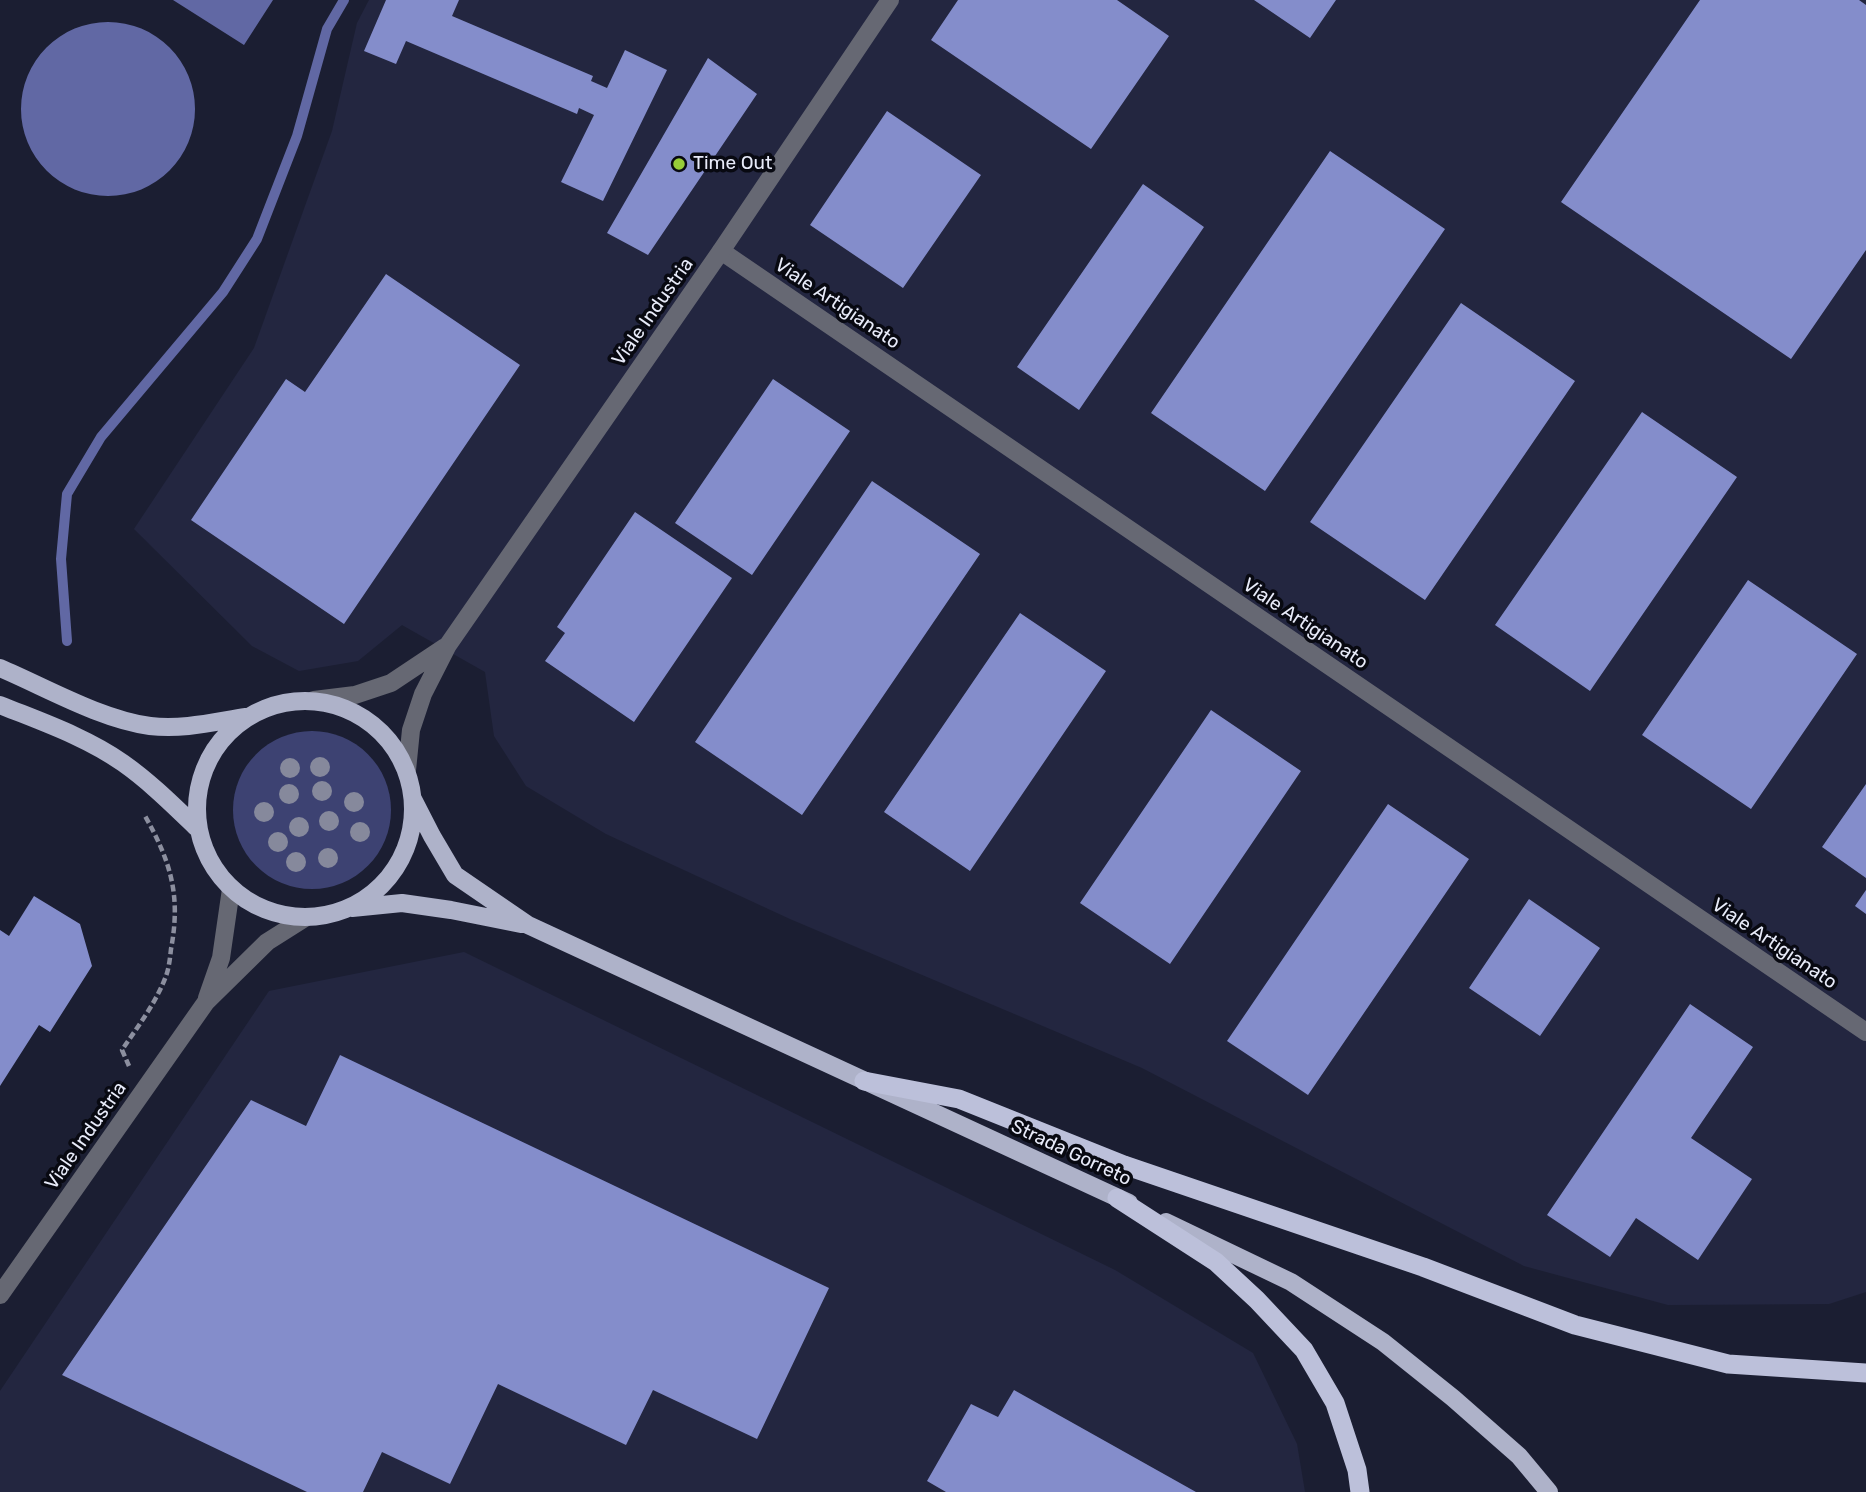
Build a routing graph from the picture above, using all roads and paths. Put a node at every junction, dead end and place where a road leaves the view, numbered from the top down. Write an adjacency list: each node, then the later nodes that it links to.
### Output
1 (890, 0): 2 (street, Viale Industria)
2 (721, 251): 3 (street, Viale Industria); 17 (street, Viale Artigianato)
3 (448, 645): 5 (street, Viale Industria); 8 (street, Viale Industria)
4 (0, 668): 7 (main road)
5 (314, 701): 7 (main road); 8 (main road)
6 (0, 705): 11 (main road)
7 (246, 717): 11 (main road)
8 (407, 770): 9 (main road)
9 (413, 799): 13 (main road); 15 (main road, Strada Gorreto)
10 (137, 807): 19 (path)
11 (197, 828): 12 (main road)
12 (231, 889): 14 (main road); 16 (street, Viale Industria)
13 (349, 908): 14 (main road); 15 (main road, Strada Gorreto)
14 (305, 918): 16 (street, Viale Industria)
15 (528, 925): 18 (main road, Strada Gorreto)
16 (206, 1002): 19 (street, Viale Industria)
17 (1866, 1032)
18 (864, 1081): 20 (main road, Strada Gorreto); 22 (highway)
19 (141, 1094): 21 (street, Viale Industria)
20 (1117, 1198): 23 (highway); 24 (main road, Strada Gorreto)
21 (0, 1295)
22 (1866, 1373)
23 (1360, 1492)
24 (1549, 1492)

